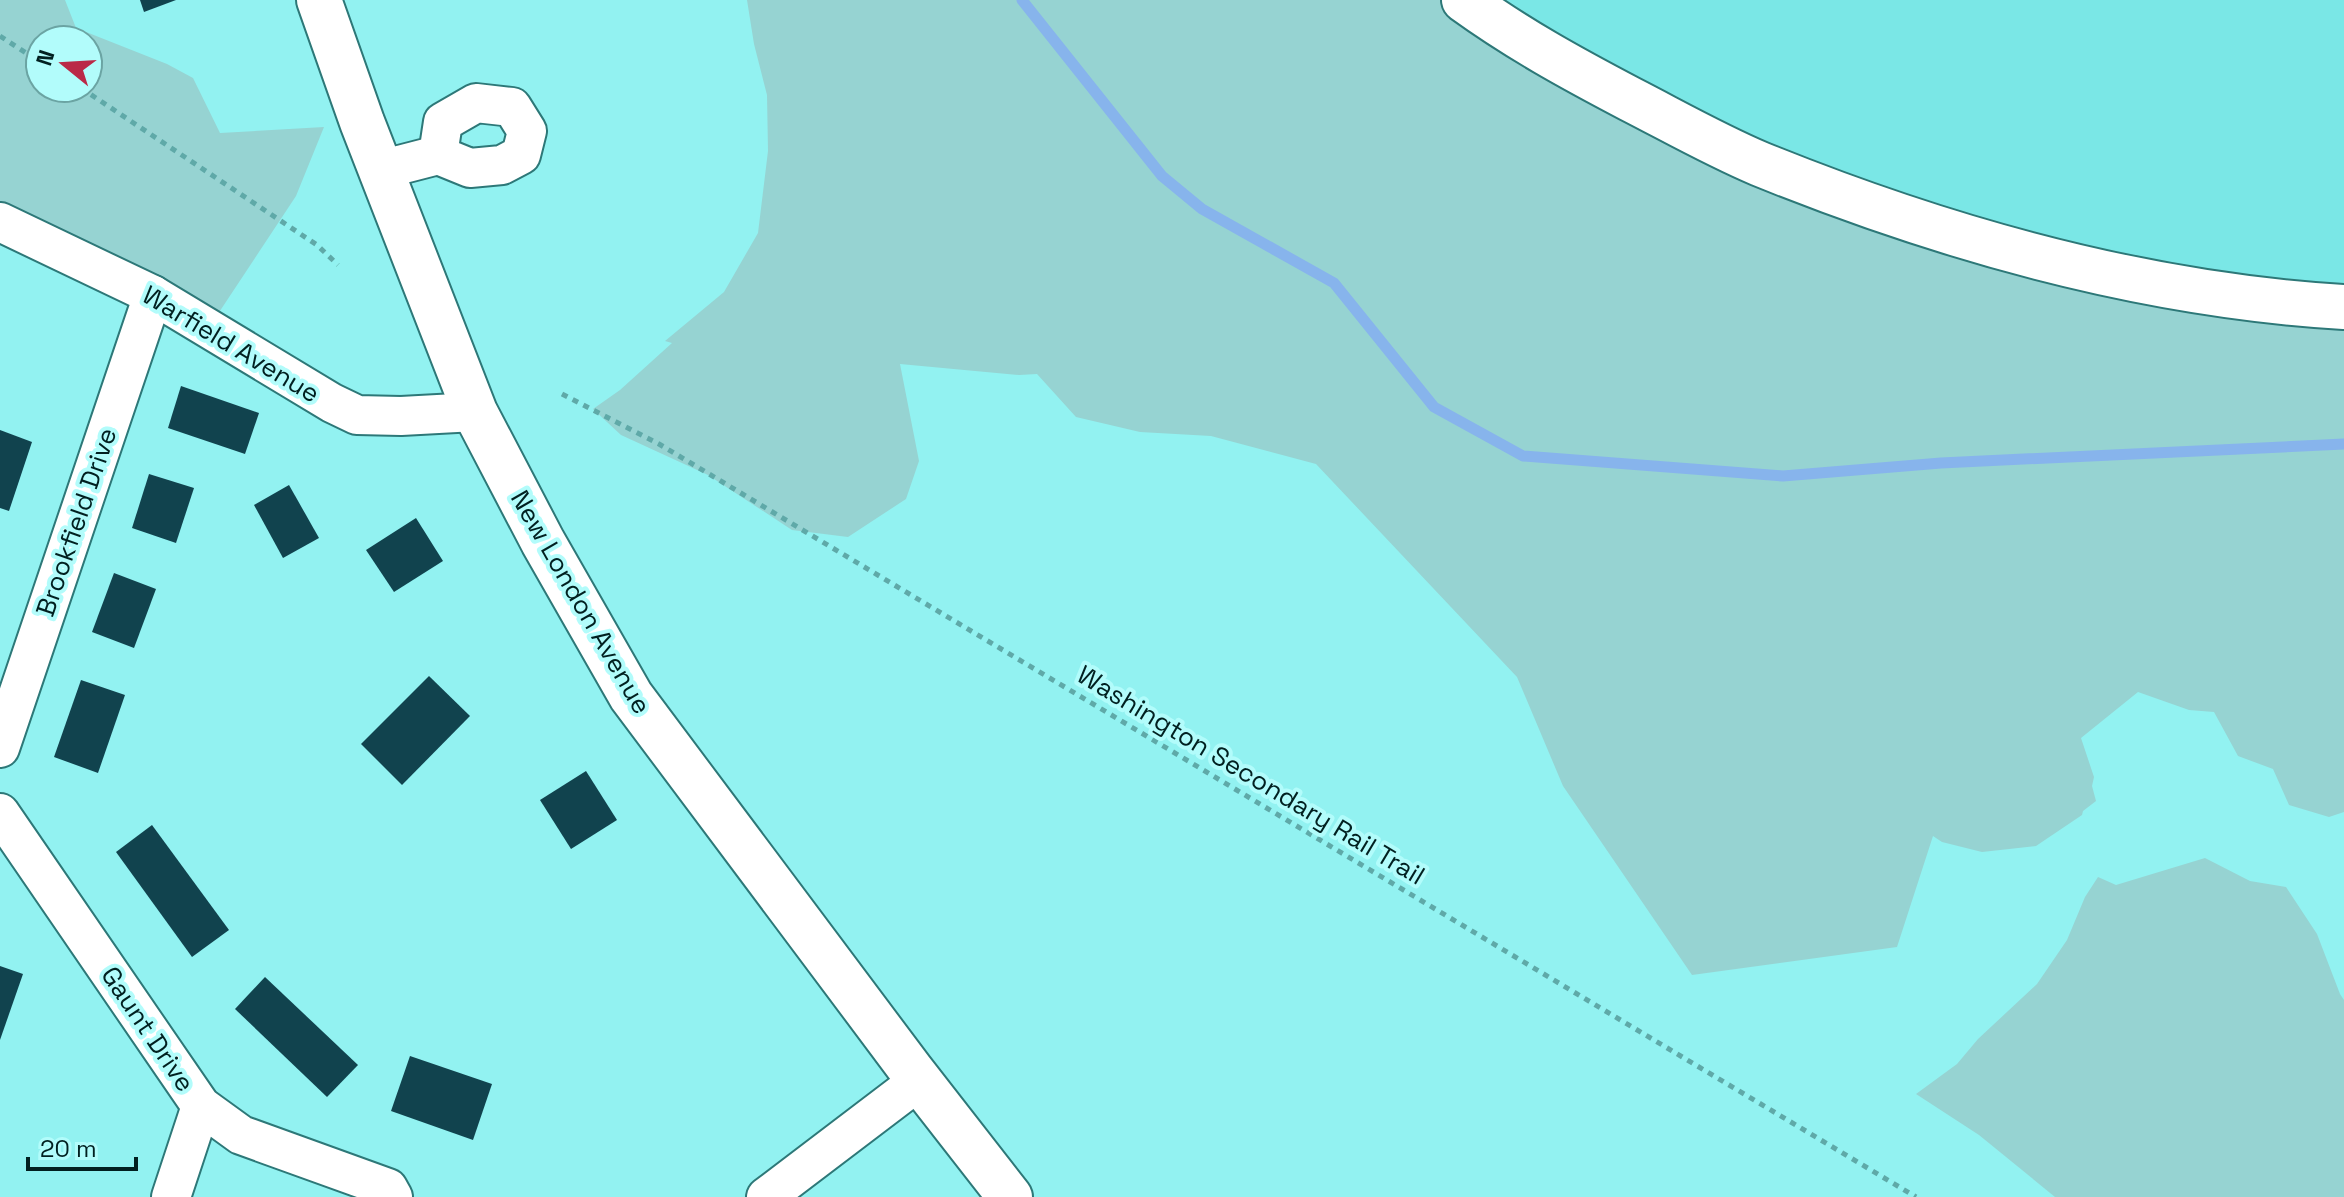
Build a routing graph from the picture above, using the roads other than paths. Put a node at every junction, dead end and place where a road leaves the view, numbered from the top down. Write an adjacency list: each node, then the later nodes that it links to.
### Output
1 (1458, 0): 3 (main road)
2 (319, 6): 5 (main road, New London Avenue)
3 (1480, 12): 8 (main road)
4 (438, 155): 5 (street)
5 (380, 170): 9 (main road, New London Avenue)
6 (0, 222): 7 (street, Warfield Avenue)
7 (153, 295): 9 (street, Warfield Avenue); 10 (street, Brookfield Drive)
8 (2344, 307)
9 (475, 412): 12 (main road, New London Avenue)
10 (0, 748)
11 (0, 813): 13 (street, Gaunt Drive)
12 (920, 1080): 16 (street); 17 (main road, New London Avenue)
13 (201, 1106): 14 (street); 15 (street, Gaunt Drive)
14 (171, 1197)
15 (393, 1197)
16 (766, 1197)
17 (1010, 1197)

